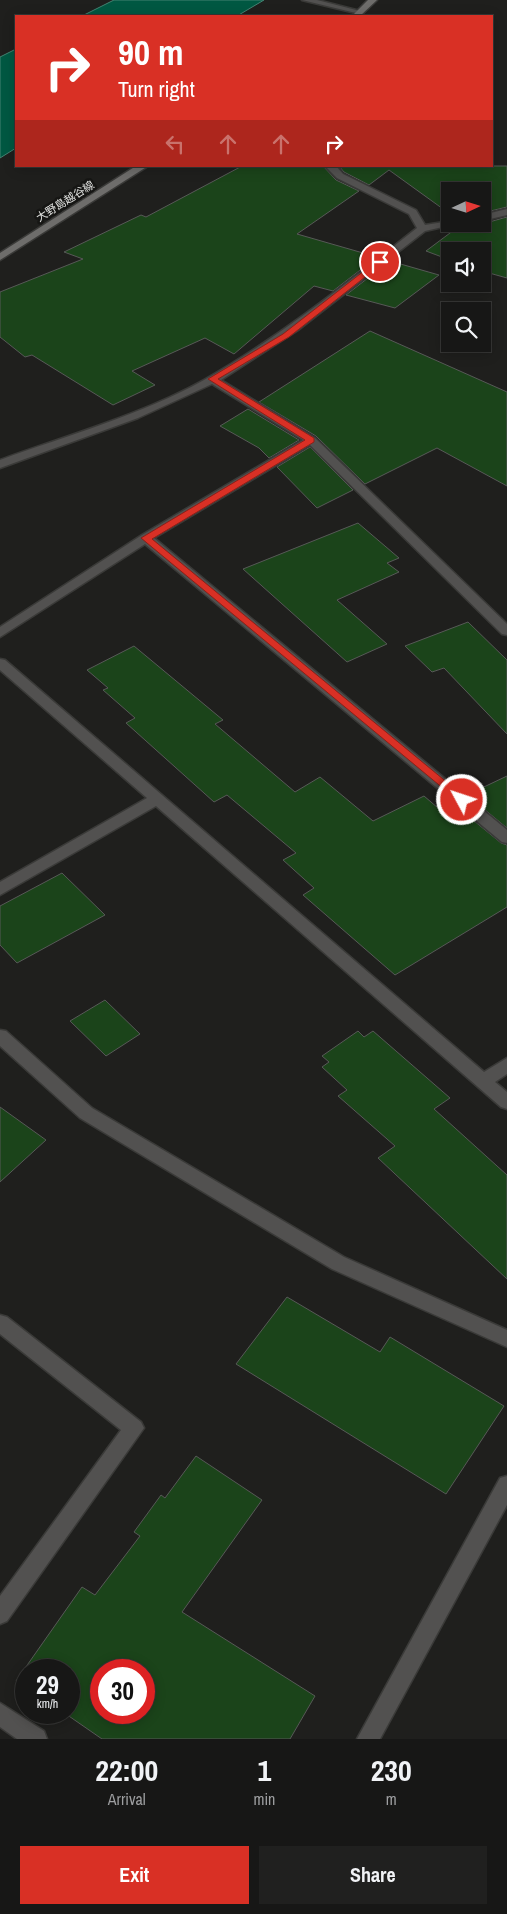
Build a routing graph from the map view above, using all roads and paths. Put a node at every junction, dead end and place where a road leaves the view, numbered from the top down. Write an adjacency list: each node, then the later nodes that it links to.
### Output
1 (306, 0): 3 (street)
2 (373, 0): 3 (main road)
3 (358, 14)
4 (141, 167): 10 (main road, 大野島越谷線)
5 (331, 167): 9 (street)
6 (504, 214): 7 (street)
7 (491, 216)
8 (441, 226): 9 (street)
9 (422, 229): 11 (street)
10 (0, 257)
11 (212, 379): 12 (street); 13 (street)
12 (311, 440): 14 (street); 15 (street)
13 (0, 464)
14 (146, 538): 16 (street); 19 (street)
15 (507, 631)
16 (0, 633)
17 (0, 663): 18 (street)
18 (156, 800): 20 (street); 23 (street)
19 (507, 838)
20 (0, 889)
21 (0, 1036): 26 (street)
22 (507, 1065): 23 (street)
23 (483, 1082): 24 (street)
24 (507, 1102)
25 (0, 1323): 28 (street)
26 (507, 1339)
27 (507, 1485): 31 (street)
28 (0, 1614)
29 (0, 1714): 30 (street)
30 (36, 1739)
31 (368, 1739)

